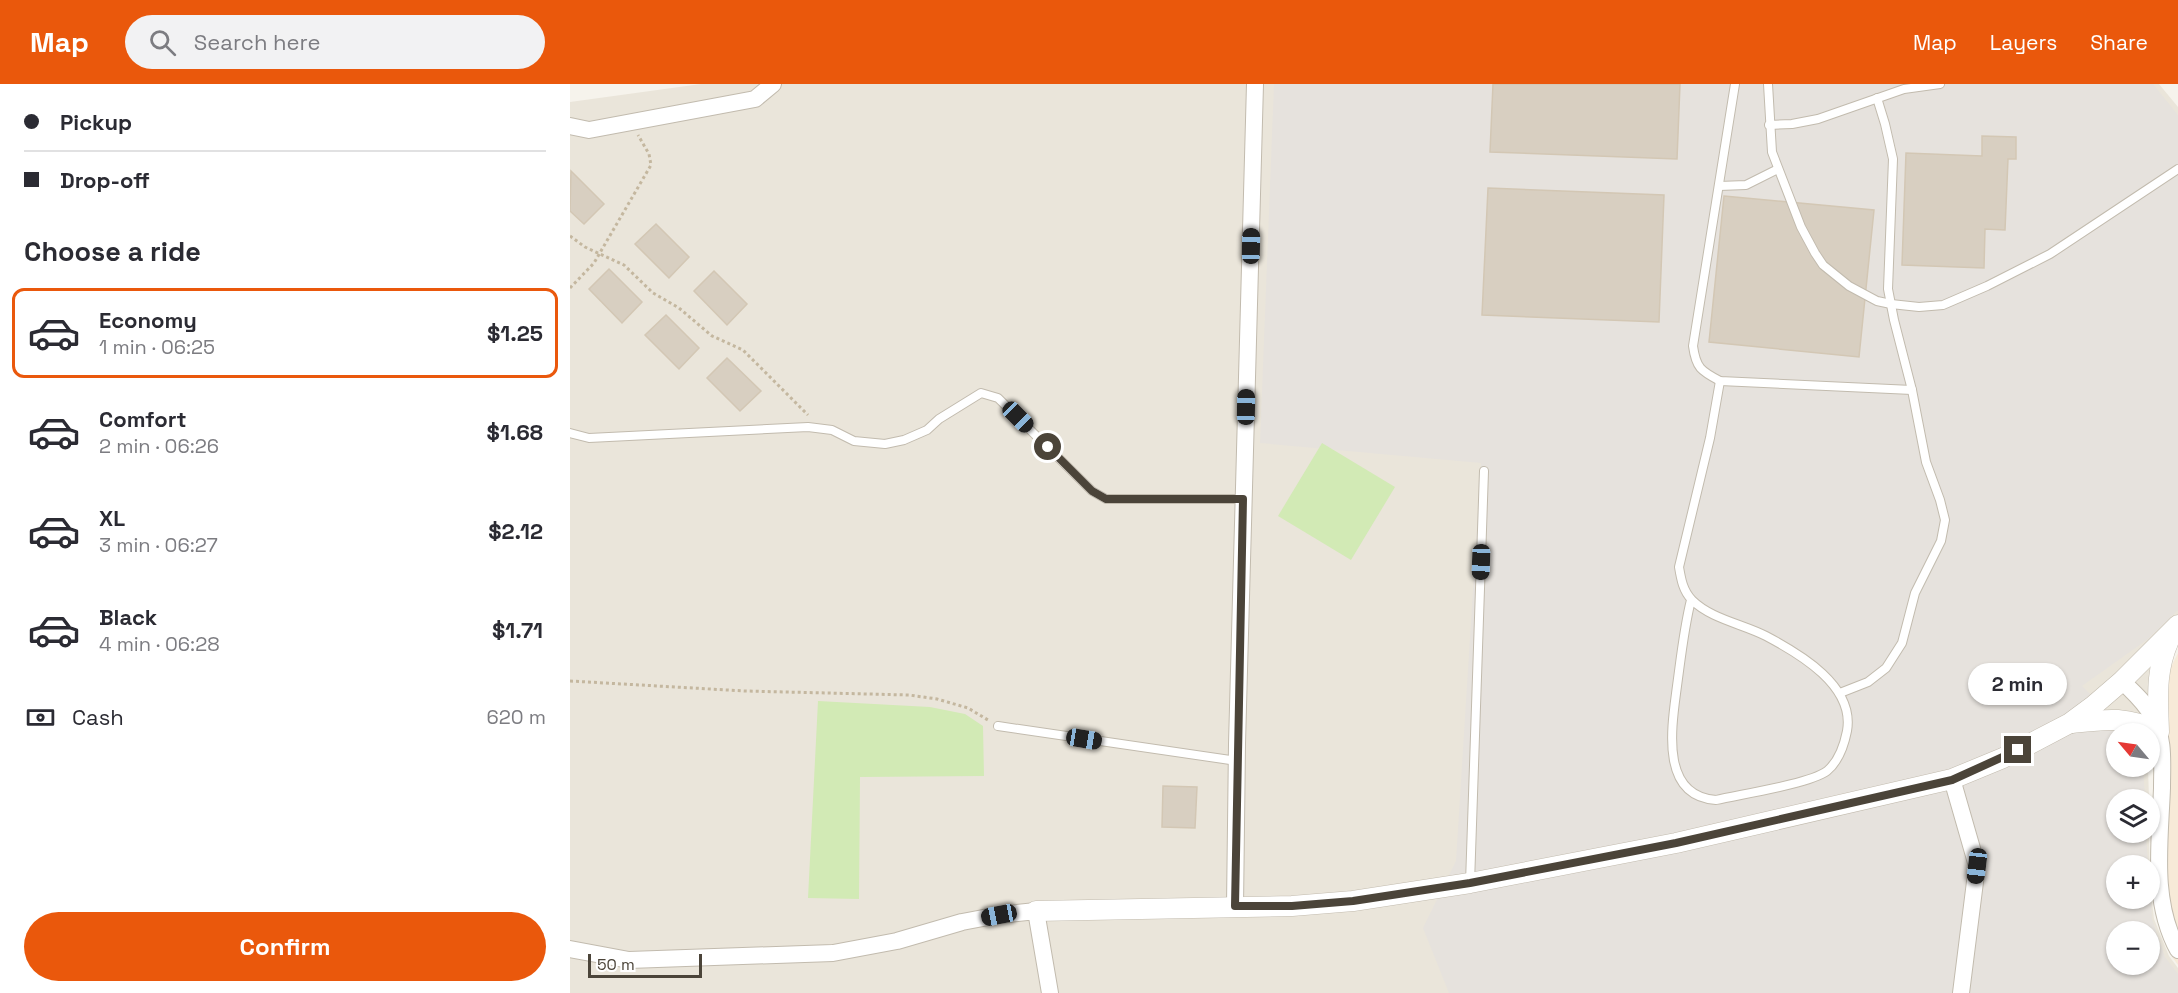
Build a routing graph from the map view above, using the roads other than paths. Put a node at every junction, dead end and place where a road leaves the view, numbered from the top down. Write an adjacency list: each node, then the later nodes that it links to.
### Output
1 (773, 84): 8 (street)
2 (1255, 84): 17 (street)
3 (1735, 84): 11 (lane)
4 (1768, 84): 7 (lane)
5 (1940, 84): 6 (lane)
6 (1877, 98): 7 (lane); 12 (lane)
7 (1769, 125): 9 (lane)
8 (570, 126)
9 (1778, 169): 11 (lane); 12 (lane)
10 (2178, 169): 12 (lane)
11 (1719, 186): 13 (lane)
12 (1891, 304): 14 (lane)
13 (1719, 381): 14 (lane); 18 (lane)
14 (1912, 390): 21 (lane)
15 (570, 433): 17 (lane)
16 (1484, 471): 30 (lane)
17 (1243, 499): 28 (street)
18 (1691, 600): 21 (lane); 21 (lane)
19 (2177, 626): 20 (street); 25 (street)
20 (2122, 681): 22 (street); 24 (street)
21 (1840, 693)
22 (2070, 723): 23 (street); 29 (street)
23 (2140, 723)
24 (2155, 723)
25 (2159, 723)
26 (998, 726): 28 (lane)
27 (2160, 736): 34 (street)
28 (1237, 761): 31 (street)
29 (1952, 780): 30 (street); 36 (street)
30 (1470, 883): 31 (street)
31 (1235, 906): 32 (street)
32 (1036, 912): 33 (street); 35 (street)
33 (570, 949)
34 (2178, 950)
35 (1050, 993)
36 (1961, 993)

